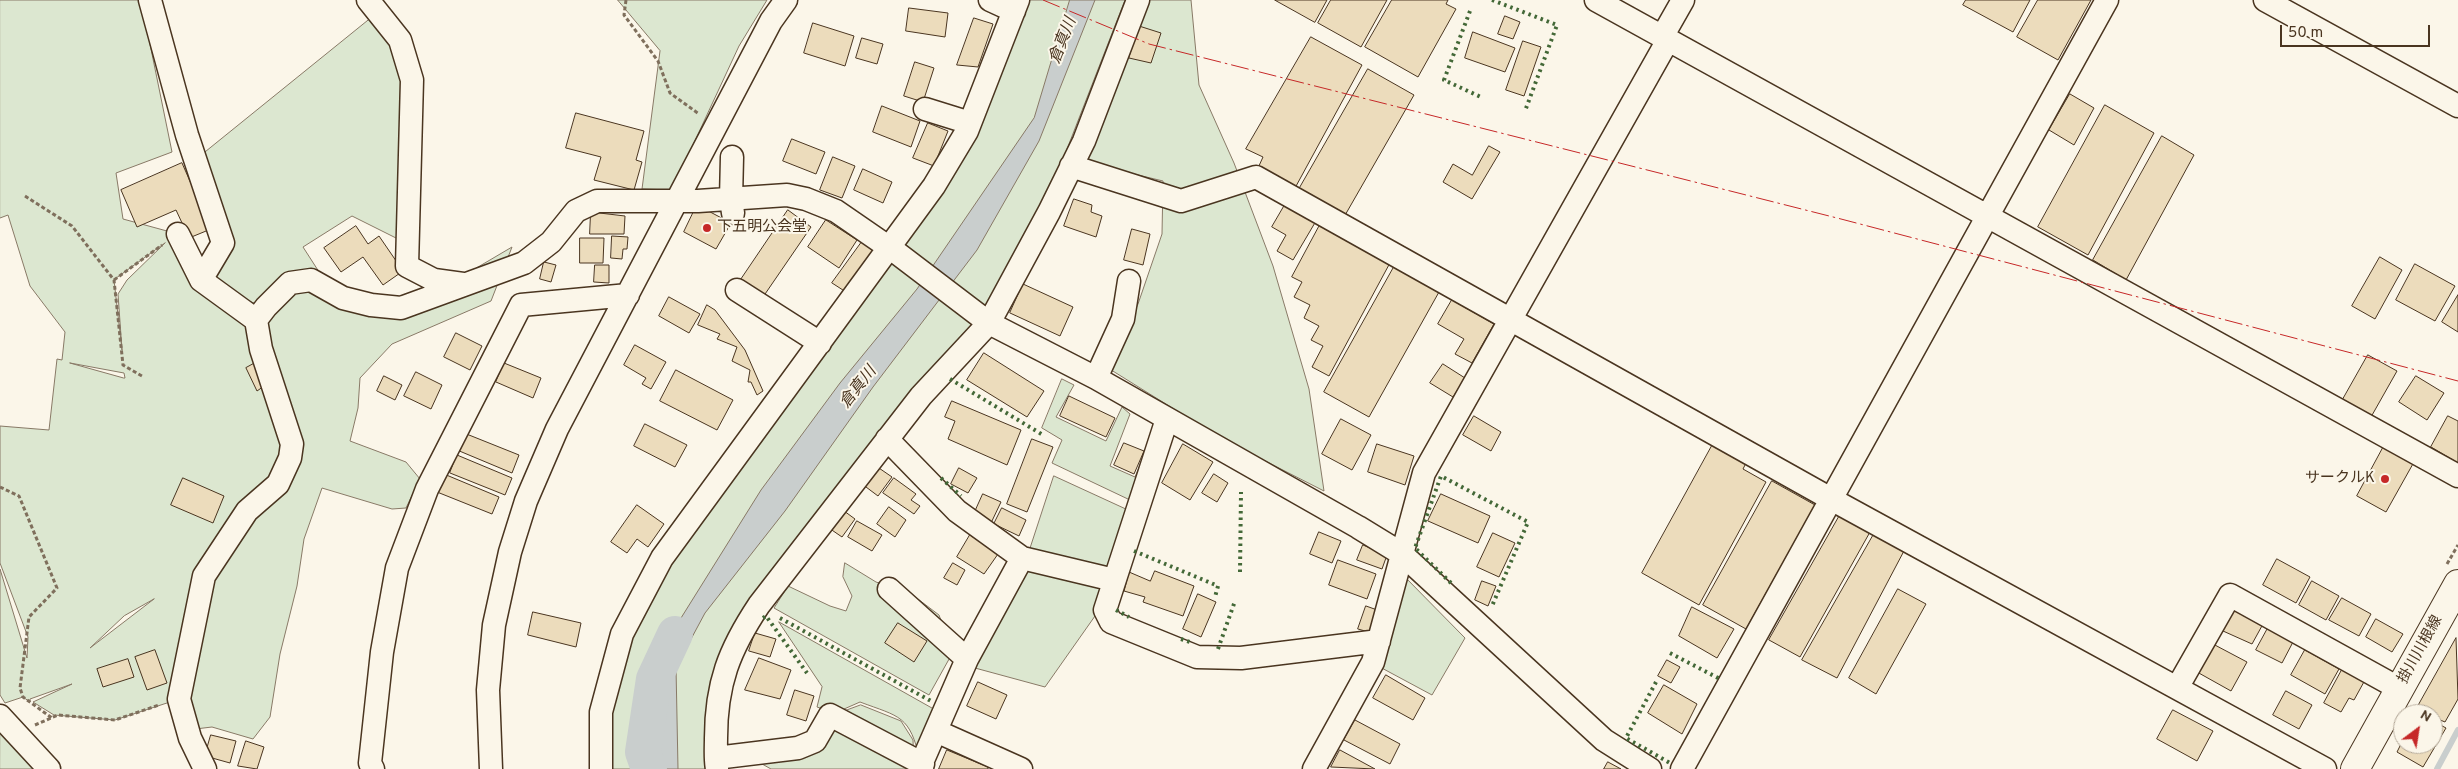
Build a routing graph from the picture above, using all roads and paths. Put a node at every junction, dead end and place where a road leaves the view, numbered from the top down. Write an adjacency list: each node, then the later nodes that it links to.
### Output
1 (150, 0): 26 (street)
2 (368, 0): 28 (street)
3 (626, 0): 15 (path)
4 (786, 0): 15 (street)
5 (990, 0): 11 (street)
6 (1138, 0): 18 (street)
7 (1596, 0): 12 (street)
8 (1683, 0): 12 (street)
9 (2107, 0): 22 (street)
10 (2265, 0): 13 (street)
11 (1016, 5): 16 (street)
12 (1665, 39): 22 (street); 33 (street)
13 (2458, 106)
14 (925, 109): 16 (street)
15 (718, 123): 20 (street)
16 (970, 123): 24 (street)
17 (732, 157): 21 (street)
18 (1071, 166): 33 (street); 35 (street)
19 (25, 196): 25 (path)
20 (677, 200): 21 (street); 28 (street); 31 (street)
21 (732, 206): 24 (street)
22 (1987, 218): 41 (street); 43 (street)
23 (172, 238): 25 (path); 26 (street)
24 (892, 250): 35 (street); 36 (street)
25 (114, 280): 37 (path)
26 (201, 280): 34 (street)
27 (1129, 281): 38 (street)
28 (464, 285): 32 (street)
29 (738, 290): 36 (street)
30 (388, 292): 32 (street)
31 (628, 295): 62 (street); 63 (street)
32 (422, 300): 34 (street)
33 (1510, 319): 43 (street); 44 (street)
34 (256, 320): 53 (street)
35 (990, 323): 38 (street); 40 (street)
36 (820, 342): 64 (street)
37 (142, 376)
38 (1096, 378): 39 (street)
39 (1167, 418): 44 (street); 46 (street)
40 (887, 439): 45 (street); 58 (street)
41 (2458, 476)
42 (0, 487): 55 (path)
43 (1831, 499): 51 (street); 68 (street)
44 (1402, 554): 49 (street); 67 (street)
45 (1022, 558): 46 (street); 50 (street)
46 (1114, 580): 49 (street)
47 (2458, 584): 52 (main road, 掛川川根線)
48 (888, 589): 50 (street)
49 (1379, 641): 66 (street)
50 (967, 659): 56 (street)
51 (2177, 688): 52 (street); 69 (street)
52 (2400, 689): 70 (main road, 掛川川根線)
53 (179, 699): 55 (path); 61 (street)
54 (0, 716): 57 (street)
55 (52, 718): 57 (path)
56 (936, 731): 59 (street); 65 (street)
57 (15, 733): 60 (street)
58 (716, 763): 59 (street)
59 (922, 766)
60 (49, 769)
61 (205, 769)
62 (373, 769)
63 (491, 769)
64 (601, 769)
65 (1022, 769)
66 (1314, 769)
67 (1650, 769)
68 (1682, 769)
69 (2325, 769)
70 (2355, 769)

